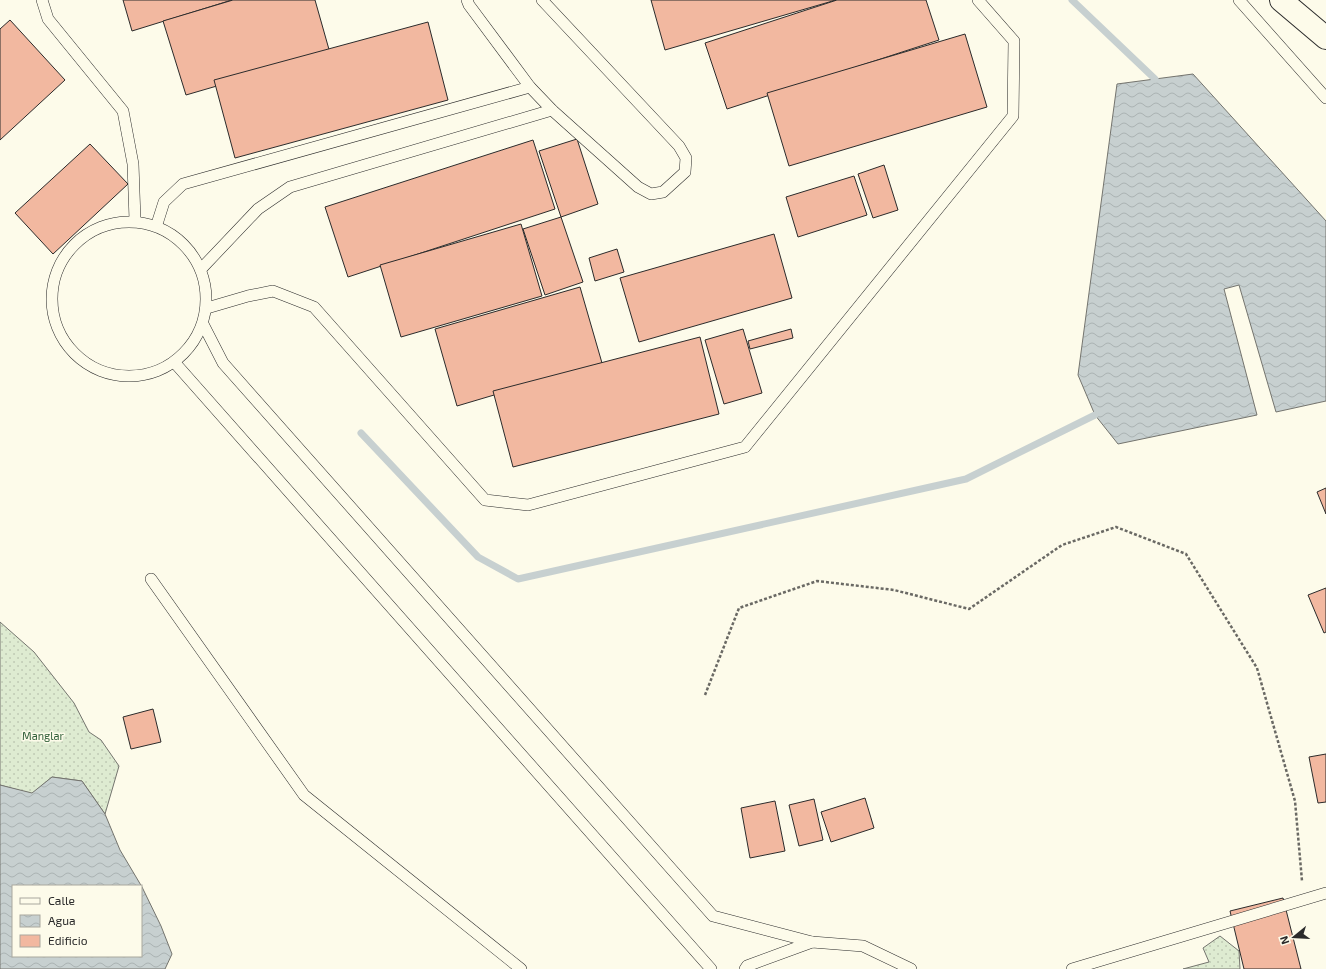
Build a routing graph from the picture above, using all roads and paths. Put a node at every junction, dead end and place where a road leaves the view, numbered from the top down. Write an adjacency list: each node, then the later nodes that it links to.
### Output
1 (42, 0): 11 (lane)
2 (467, 0): 8 (lane)
3 (542, 0): 10 (lane)
4 (978, 0): 14 (lane)
5 (1239, 0): 9 (lane)
6 (1281, 0): 7 (street)
7 (1326, 38)
8 (530, 87): 10 (lane); 12 (lane)
9 (1326, 98)
10 (552, 110): 13 (lane)
11 (135, 220): 12 (lane); 16 (lane)
12 (157, 224): 13 (lane)
13 (201, 269): 14 (lane)
14 (207, 308): 15 (lane)
15 (203, 324): 16 (lane); 21 (lane)
16 (175, 363): 23 (lane)
17 (151, 579): 22 (lane)
18 (705, 695): 20 (path)
19 (1326, 893): 20 (lane)
20 (1304, 900): 26 (lane)
21 (812, 942): 24 (lane); 25 (lane)
22 (521, 969)
23 (711, 969)
24 (745, 969)
25 (911, 969)
26 (1072, 969)

